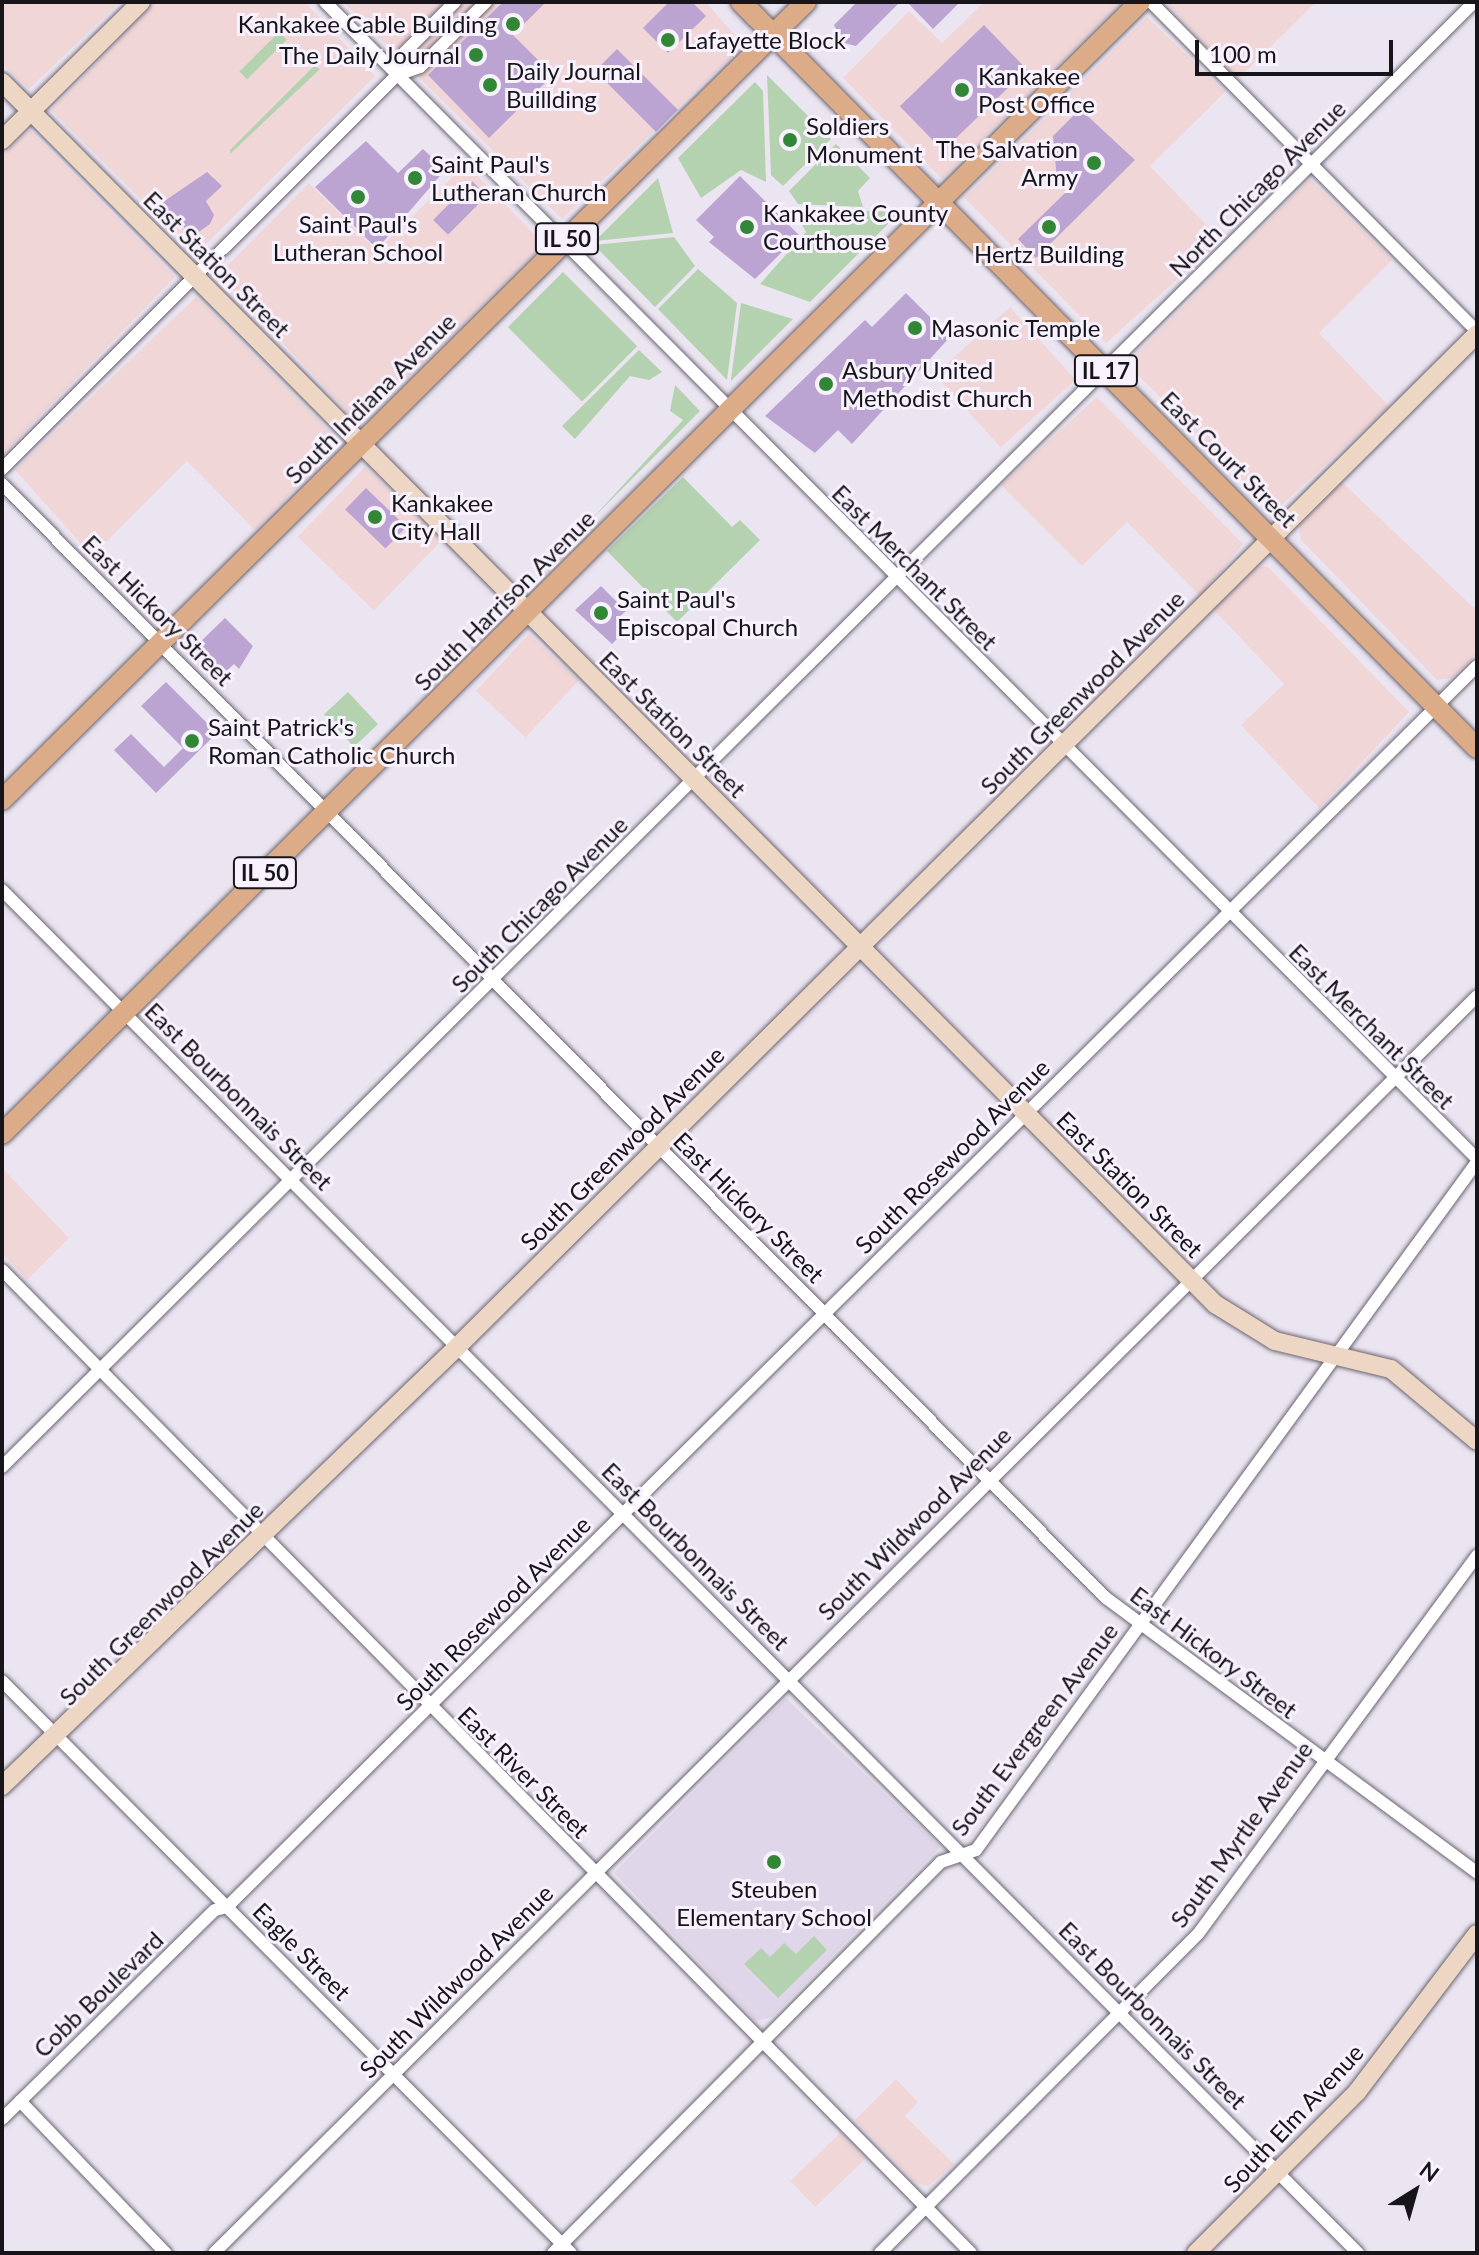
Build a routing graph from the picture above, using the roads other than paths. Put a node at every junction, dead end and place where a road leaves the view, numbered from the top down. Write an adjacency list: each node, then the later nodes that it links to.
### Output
1 (141, 2): 13 (street)
2 (325, 2): 11 (street, East Merchant Street)
3 (455, 2): 11 (street)
4 (486, 2): 11 (street)
5 (741, 2): 10 (main road, East Court Street / IL 17)
6 (806, 2): 10 (main road, IL 50)
7 (1140, 2): 16 (main road, IL 50)
8 (1151, 2): 15 (street)
9 (1474, 2): 15 (street, North Chicago Avenue)
10 (774, 34): 16 (main road, East Court Street / IL 17); 17 (main road, South Indiana Avenue / IL 50)
11 (397, 75): 17 (street, East Merchant Street); 18 (street)
12 (2, 82): 13 (street, East Station Street)
13 (31, 111): 14 (street); 18 (street, East Station Street)
14 (2, 140)
15 (1311, 164): 19 (street); 20 (street, North Chicago Avenue)
16 (940, 203): 20 (main road, East Court Street / IL 17); 21 (main road, South Harrison Avenue / IL 50)
17 (564, 243): 21 (street, East Merchant Street); 22 (main road, South Indiana Avenue / IL 50)
18 (195, 276): 22 (street, East Station Street); 23 (street)
19 (1477, 333): 25 (street, South Greenwood Avenue)
20 (1107, 372): 25 (main road, East Court Street / IL 17); 26 (street, South Chicago Avenue)
21 (730, 411): 26 (street, East Merchant Street); 27 (main road, South Harrison Avenue / IL 50)
22 (361, 444): 27 (street, East Station Street); 28 (main road, South Indiana Avenue / IL 50)
23 (2, 469)
24 (2, 484): 28 (street, East Hickory Street)
25 (1271, 538): 30 (main road, East Court Street / IL 17); 31 (street, South Greenwood Avenue)
26 (897, 580): 31 (street, East Merchant Street); 33 (street, South Chicago Avenue)
27 (528, 612): 33 (street, East Station Street); 35 (main road, South Harrison Avenue / IL 50)
28 (160, 643): 34 (main road, South Indiana Avenue / IL 50); 35 (street, East Hickory Street)
29 (1477, 666): 30 (street, South Rosewood Avenue)
30 (1436, 706): 32 (main road, East Court Street / IL 17); 37 (street, South Rosewood Avenue)
31 (1062, 745): 37 (street, East Merchant Street); 38 (street, South Greenwood Avenue)
32 (1477, 748)
33 (695, 780): 38 (street, East Station Street); 39 (street, South Chicago Avenue)
34 (2, 800)
35 (327, 812): 39 (street, East Hickory Street); 41 (main road, South Harrison Avenue / IL 50)
36 (2, 890): 41 (street, East Bourbonnais Street)
37 (1228, 913): 42 (street, East Merchant Street); 43 (street, South Rosewood Avenue)
38 (860, 946): 43 (street, East Station Street); 45 (street, South Greenwood Avenue)
39 (494, 980): 45 (street, East Hickory Street); 47 (street, South Chicago Avenue)
40 (1477, 996): 42 (street, South Wildwood Avenue)
41 (125, 1013): 44 (main road, South Harrison Avenue / IL 50); 47 (street, East Bourbonnais Street)
42 (1391, 1078): 46 (street, East Merchant Street); 49 (street, South Wildwood Avenue)
43 (1026, 1114): 49 (street, East Station Street); 51 (street, South Rosewood Avenue)
44 (2, 1134)
45 (658, 1146): 51 (street, East Hickory Street); 52 (street, South Greenwood Avenue)
46 (1477, 1161): 53 (street, South Evergreen Avenue)
47 (291, 1180): 52 (street, East Bourbonnais Street); 54 (street, South Chicago Avenue)
48 (2, 1270): 50 (street, East River Street)
49 (1192, 1281): 53 (street, East Station Street); 57 (street, South Wildwood Avenue)
50 (7, 1284): 54 (street, East River Street)
51 (824, 1314): 57 (street, East Hickory Street); 58 (street, South Rosewood Avenue)
52 (457, 1347): 58 (street, East Bourbonnais Street); 59 (street, South Greenwood Avenue)
53 (1339, 1352): 55 (street, East Station Street); 61 (street, South Evergreen Avenue)
54 (96, 1374): 56 (street, South Chicago Avenue); 59 (street, East River Street)
55 (1477, 1441)
56 (2, 1467)
57 (988, 1479): 61 (street, East Hickory Street); 63 (street, South Wildwood Avenue)
58 (623, 1514): 63 (street, East Bourbonnais Street); 64 (street, South Rosewood Avenue)
59 (261, 1538): 64 (street, East River Street); 65 (street, South Greenwood Avenue)
60 (1477, 1556): 66 (street, South Myrtle Avenue)
61 (1139, 1626): 66 (street, East Hickory Street); 68 (street, South Evergreen Avenue)
62 (2, 1681): 65 (street, Eagle Street)
63 (789, 1681): 68 (street, East Bourbonnais Street); 69 (street, South Wildwood Avenue)
64 (429, 1707): 69 (street, East River Street); 71 (street, South Rosewood Avenue)
65 (55, 1733): 67 (street, South Greenwood Avenue); 71 (street, Eagle Street)
66 (1322, 1759): 70 (street, East Hickory Street); 73 (street, South Myrtle Avenue)
67 (2, 1786)
68 (963, 1856): 73 (street, East Bourbonnais Street); 74 (street, South Evergreen Avenue)
69 (594, 1873): 74 (street, East River Street); 75 (street, South Wildwood Avenue)
70 (1477, 1873)
71 (227, 1907): 75 (street, Eagle Street); 76 (street, Cobb Boulevard)
72 (1477, 1934): 78 (street, South Elm Avenue)
73 (1120, 2013): 78 (street, East Bourbonnais Street); 79 (street, South Myrtle Avenue)
74 (762, 2042): 79 (street, East River Street); 80 (street, South Evergreen Avenue)
75 (394, 2074): 80 (street, Eagle Street); 82 (street, South Wildwood Avenue)
76 (20, 2101): 77 (street, Cobb Boulevard); 81 (street)
77 (2, 2119)
78 (1279, 2173): 85 (street, South Elm Avenue); 86 (street, East Bourbonnais Street)
79 (926, 2207): 83 (street, South Myrtle Avenue); 84 (street, East River Street)
80 (562, 2250)
81 (166, 2253)
82 (214, 2253)
83 (880, 2253)
84 (971, 2253)
85 (1196, 2253)
86 (1358, 2253)

